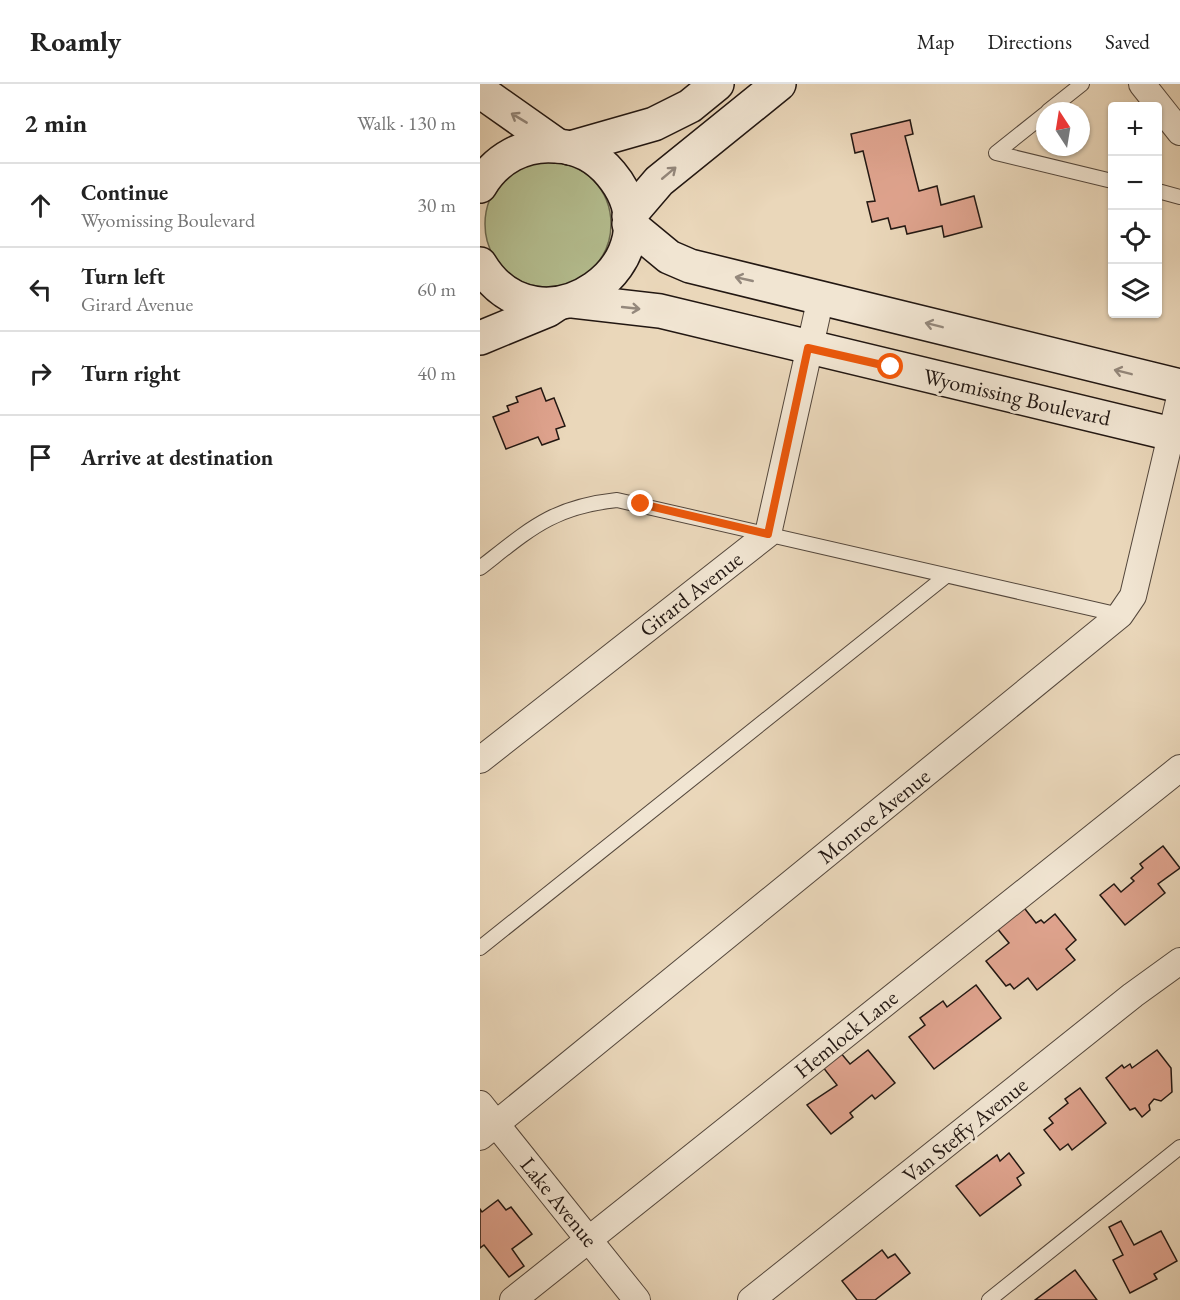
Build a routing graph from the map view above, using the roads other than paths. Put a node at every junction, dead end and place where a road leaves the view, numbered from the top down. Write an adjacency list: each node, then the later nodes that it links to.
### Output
1 (717, 84): 9 (main road)
2 (779, 84): 14 (main road, one-way to 2)
3 (1082, 84): 6 (lane)
4 (1142, 84): 8 (street)
5 (480, 91): 9 (main road, one-way to 5)
6 (1060, 102)
7 (1036, 121): 10 (lane)
8 (1180, 132)
9 (564, 147): 11 (main road); 14 (main road)
10 (1108, 180)
11 (480, 186)
12 (1162, 192): 13 (lane)
13 (1180, 197)
14 (629, 220): 16 (main road, one-way to 14); 17 (main road)
15 (480, 264): 17 (main road, Wyomissing Boulevard)
16 (821, 297): 19 (street); 20 (main road, one-way to 16)
17 (565, 302): 18 (main road); 19 (main road, Wyomissing Boulevard, one-way to 19)
18 (480, 338)
19 (808, 348): 22 (main road, Wyomissing Boulevard); 23 (street)
20 (1180, 386)
21 (1180, 397): 22 (street, Monroe Avenue)
22 (1177, 435): 26 (street, Monroe Avenue)
23 (768, 534): 24 (lane); 25 (lane); 27 (street, Girard Avenue)
24 (480, 568)
25 (946, 576): 26 (lane); 29 (lane)
26 (1120, 615): 32 (street, Monroe Avenue)
27 (480, 760)
28 (1180, 768): 34 (street, Hemlock Lane)
29 (480, 948)
30 (1180, 962): 37 (street, Van Steffy Avenue)
31 (480, 1104): 32 (street, Lake Avenue)
32 (488, 1130): 34 (street, Lake Avenue)
33 (1180, 1147): 38 (lane)
34 (589, 1239): 35 (street, Hemlock Lane); 36 (street, Lake Avenue)
35 (513, 1300)
36 (637, 1300)
37 (751, 1300)
38 (989, 1300)

